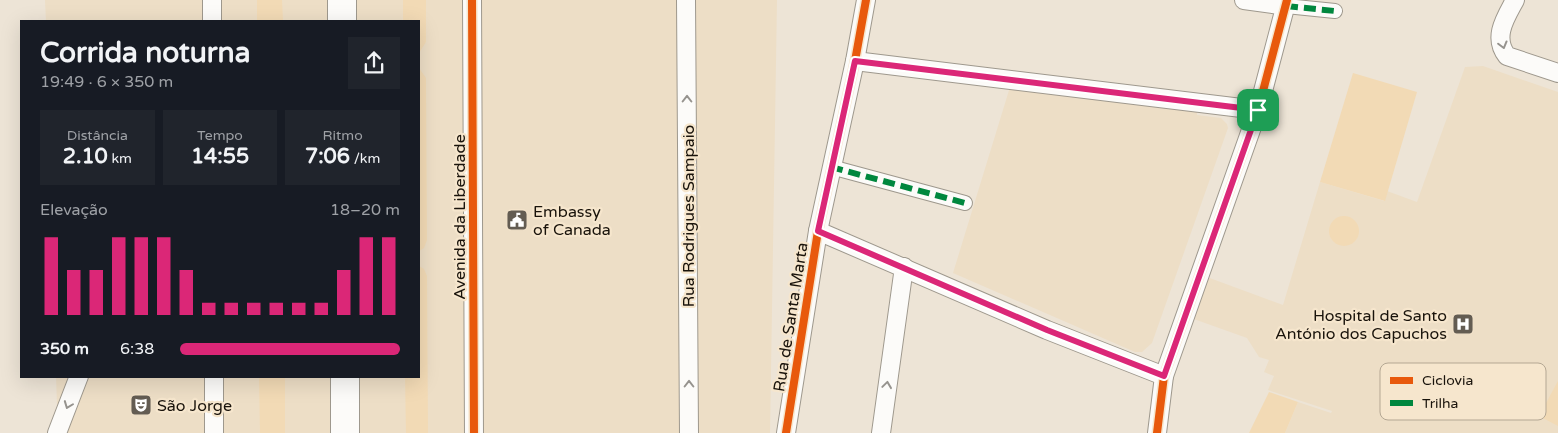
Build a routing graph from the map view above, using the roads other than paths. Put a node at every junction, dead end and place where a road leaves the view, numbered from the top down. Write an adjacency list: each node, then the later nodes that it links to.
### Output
1 (212, 0): 10 (street)
2 (342, 0): 11 (main road)
3 (472, 0): 26 (street, Avenida da Liberdade)
4 (686, 0): 27 (street, Rua Rodrigues Sampaio, one-way to 4)
5 (866, 0): 12 (street, Rua de Santa Marta)
6 (1244, 0): 8 (street)
7 (1515, 0): 13 (street, one-way to 13)
8 (1287, 3): 9 (street); 14 (street)
9 (1335, 11)
10 (212, 20)
11 (342, 20)
12 (855, 61): 14 (street); 15 (street, Rua de Santa Marta)
13 (1558, 73)
14 (1258, 110): 19 (street)
15 (831, 167): 16 (street); 17 (street, Rua de Santa Marta)
16 (965, 203)
17 (818, 231): 18 (street); 28 (street, Rua de Santa Marta)
18 (904, 267): 19 (street); 29 (street, one-way to 18)
19 (1164, 376): 30 (street)
20 (78, 378): 23 (street, one-way to 23)
21 (214, 378): 24 (street)
22 (345, 378): 25 (main road)
23 (58, 433)
24 (214, 433)
25 (345, 433)
26 (474, 433)
27 (689, 433)
28 (786, 433)
29 (881, 433)
30 (1157, 433)

